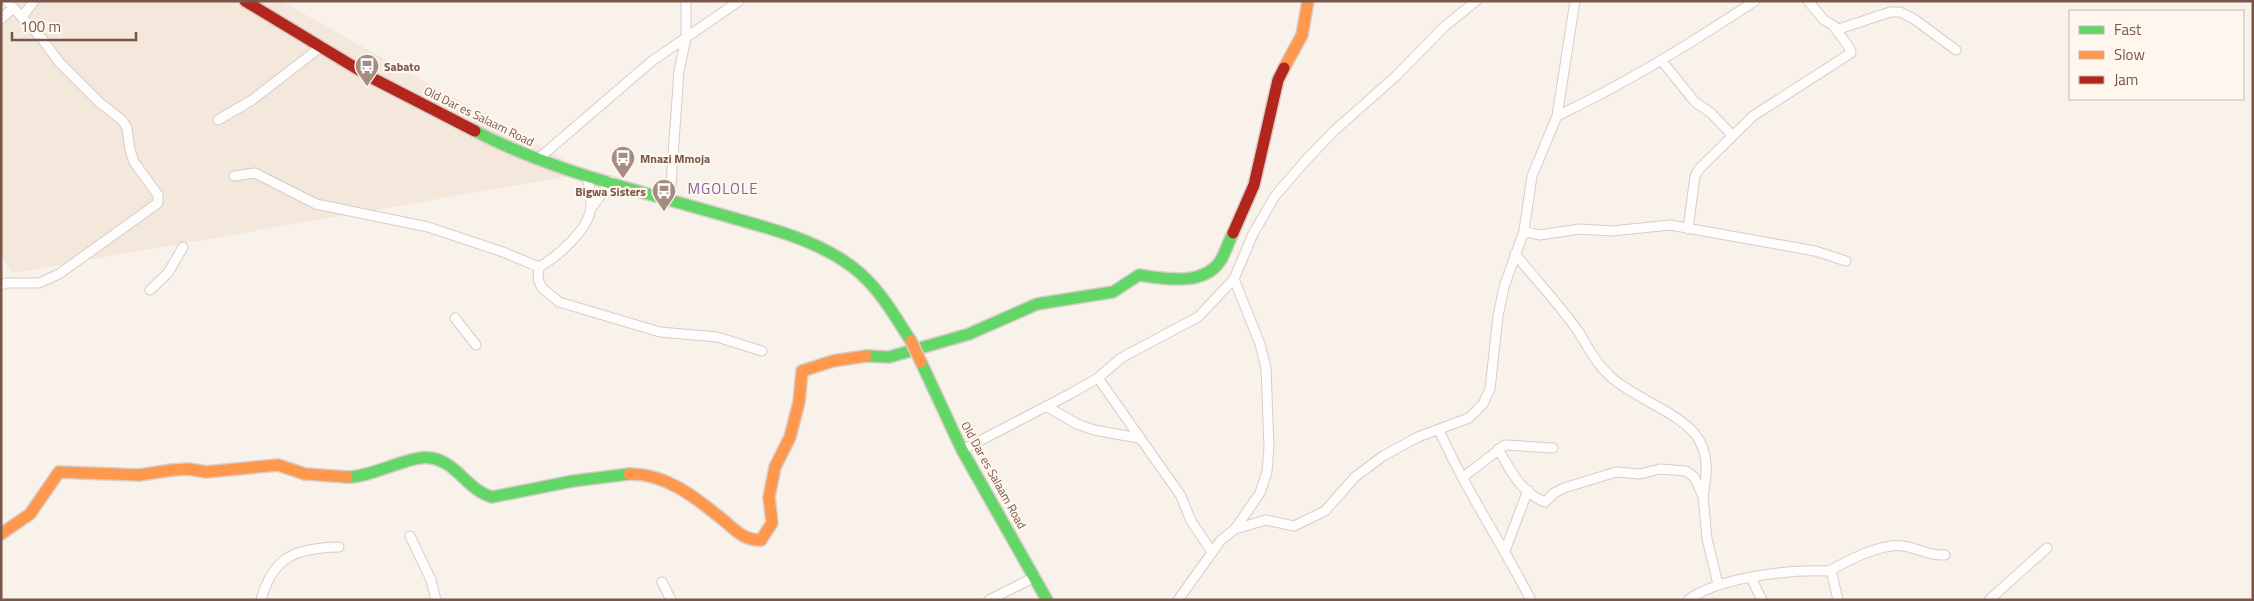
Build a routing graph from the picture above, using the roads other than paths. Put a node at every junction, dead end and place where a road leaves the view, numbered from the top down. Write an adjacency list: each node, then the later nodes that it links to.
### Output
1 (34, 1): 11 (street)
2 (245, 1): 15 (street, Old Dar es Salaam Road)
3 (686, 1): 14 (street)
4 (739, 1): 14 (street)
5 (1308, 1): 50 (street)
6 (1476, 1): 33 (street)
7 (1575, 1): 18 (street)
8 (1755, 1): 17 (street)
9 (1808, 1): 13 (street)
10 (10, 5): 11 (street); 12 (street)
11 (22, 17): 34 (street)
12 (1, 19)
13 (1834, 27): 16 (street); 20 (street)
14 (686, 38): 21 (street); 25 (street)
15 (322, 46): 19 (street); 21 (street, Old Dar es Salaam Road)
16 (1956, 50)
17 (1662, 61): 18 (street); 20 (street)
18 (1557, 116): 28 (street)
19 (218, 120)
20 (1732, 135): 27 (street)
21 (538, 159): 22 (street, Old Dar es Salaam Road)
22 (587, 175): 24 (street, Old Dar es Salaam Road); 26 (street)
23 (234, 176): 32 (street)
24 (611, 181): 25 (street, Old Dar es Salaam Road); 26 (street)
25 (670, 198): 45 (street, Old Dar es Salaam Road, bridge)
26 (592, 207): 32 (street)
27 (1688, 229): 28 (street); 31 (street)
28 (1524, 231): 30 (street)
29 (183, 248): 35 (street)
30 (1515, 254): 41 (street); 48 (street)
31 (1846, 261)
32 (539, 267): 38 (street)
33 (1234, 279): 39 (street); 49 (street)
34 (1, 285)
35 (150, 290)
36 (455, 318): 37 (street)
37 (476, 345)
38 (762, 351)
39 (1098, 378): 40 (street); 42 (street)
40 (1046, 406): 42 (street); 45 (street)
41 (1439, 430): 46 (street); 49 (street)
42 (1138, 438): 55 (street)
43 (1553, 448): 44 (street)
44 (1498, 449): 46 (street); 47 (street)
45 (962, 450): 58 (street, Old Dar es Salaam Road)
46 (1462, 478): 54 (street)
47 (1528, 490): 48 (street); 54 (street)
48 (1703, 496): 61 (street)
49 (1235, 529): 55 (street)
50 (1, 534)
51 (410, 536): 63 (street)
52 (339, 547): 62 (street)
53 (2047, 548): 72 (street)
54 (1505, 551): 68 (street)
55 (1212, 552): 67 (street)
56 (1945, 555): 57 (street)
57 (1829, 571): 59 (street); 71 (street)
58 (1035, 577): 65 (street); 66 (street, Old Dar es Salaam Road)
59 (1751, 578): 61 (street); 70 (street)
60 (662, 582): 64 (street)
61 (1718, 584): 69 (street)
62 (262, 600)
63 (436, 600)
64 (671, 600)
65 (989, 600)
66 (1047, 600)
67 (1178, 600)
68 (1531, 600)
69 (1688, 600)
70 (1762, 600)
71 (1838, 600)
72 (1989, 600)

